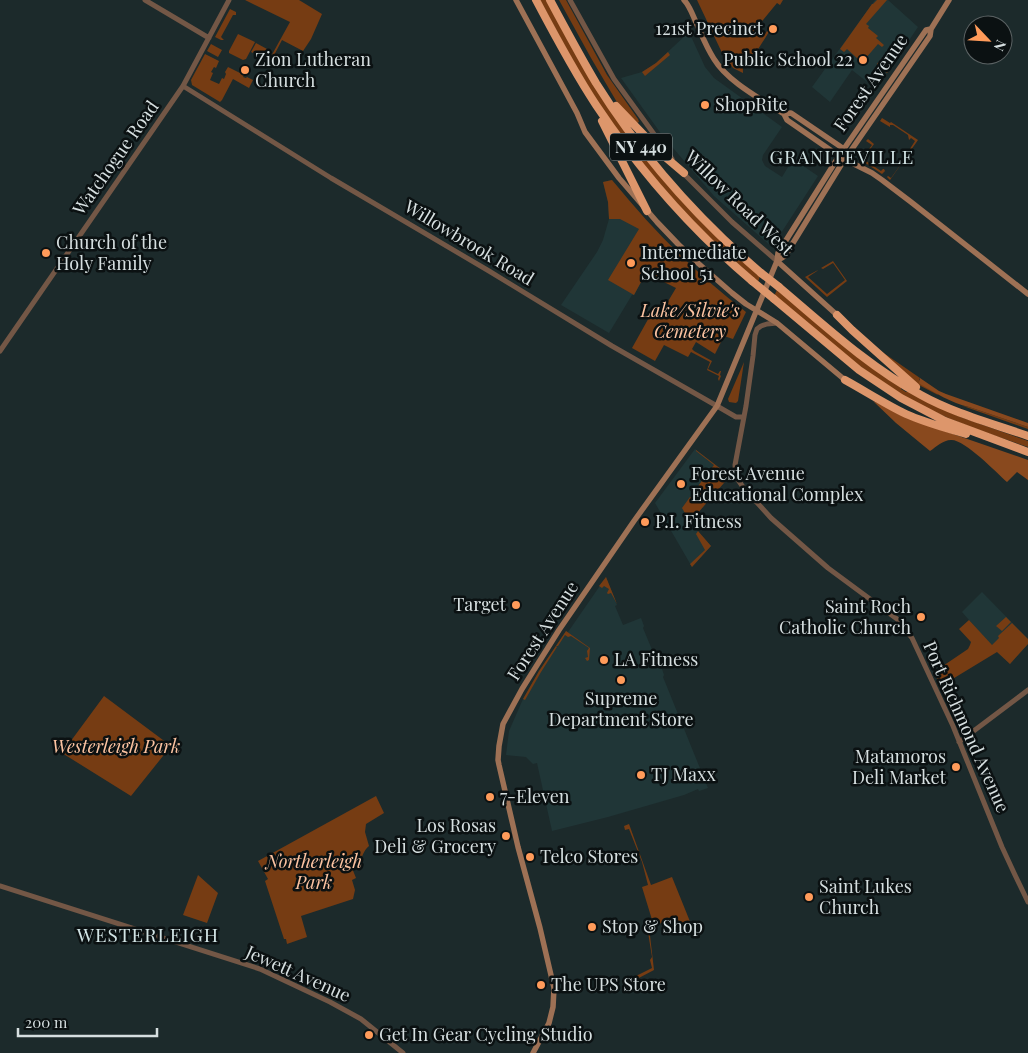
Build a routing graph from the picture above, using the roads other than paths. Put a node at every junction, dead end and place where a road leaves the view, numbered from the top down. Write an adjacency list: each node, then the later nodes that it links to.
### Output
1 (145, 0): 10 (street)
2 (229, 0): 10 (street, Watchogue Road)
3 (516, 0): 19 (main road)
4 (536, 0): 13 (highway, NY 440)
5 (550, 0): 11 (highway, NY 440)
6 (570, 0): 18 (street, Willow Road West)
7 (950, 0): 9 (main road, Forest Avenue)
8 (686, 1): 14 (main road)
9 (931, 29): 15 (main road, Forest Avenue); 17 (main road, Forest Avenue)
10 (209, 38): 12 (street, Watchogue Road)
11 (587, 67): 18 (highway); 28 (highway, NY 440, bridge)
12 (183, 86): 25 (street, Watchogue Road); 27 (street, Willowbrook Road)
13 (586, 90): 19 (highway); 31 (highway, NY 440, bridge)
14 (784, 114): 15 (main road); 16 (main road)
15 (844, 150): 16 (main road, Forest Avenue); 17 (main road)
16 (839, 156): 17 (main road); 20 (main road, Forest Avenue)
17 (846, 158): 20 (main road, Forest Avenue); 21 (main road)
18 (684, 174): 20 (street, Willow Road West)
19 (647, 211): 22 (main road)
20 (777, 261): 22 (main road, Forest Avenue); 23 (main road, Willow Road West)
21 (1028, 294)
22 (757, 310): 24 (main road); 27 (main road, Forest Avenue)
23 (837, 315): 28 (highway)
24 (777, 323): 26 (main road); 29 (street, Port Richmond Avenue)
25 (1, 347)
26 (845, 380): 31 (highway)
27 (717, 406): 29 (street, Willowbrook Road); 38 (main road, Forest Avenue)
28 (947, 407): 30 (highway, NY 440)
29 (744, 417): 34 (street, Port Richmond Avenue)
30 (1028, 436)
31 (1018, 449): 32 (highway, NY 440)
32 (1028, 452)
33 (1028, 690): 34 (street)
34 (959, 742): 36 (street, Port Richmond Avenue)
35 (0, 886): 37 (street, Jewett Avenue)
36 (1028, 902)
37 (402, 1053)
38 (533, 1053)

